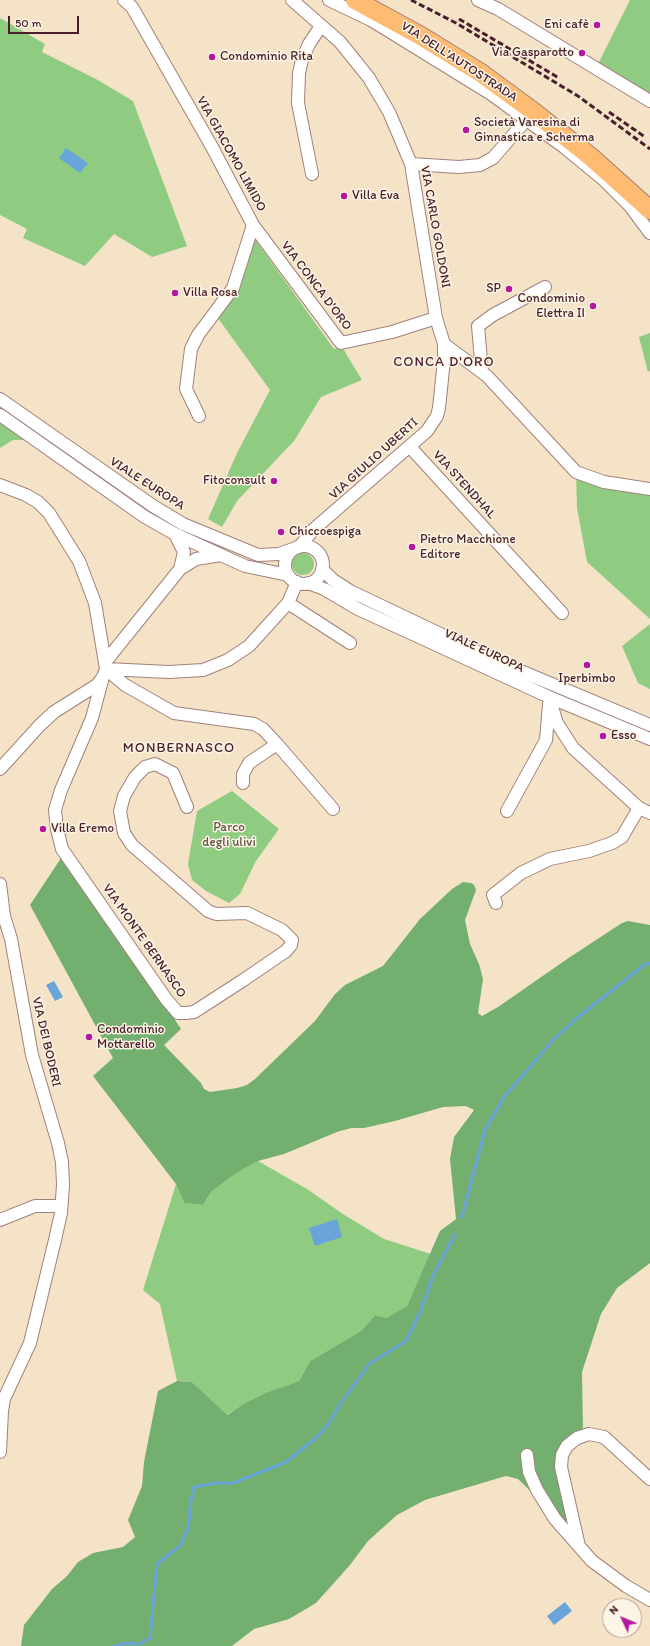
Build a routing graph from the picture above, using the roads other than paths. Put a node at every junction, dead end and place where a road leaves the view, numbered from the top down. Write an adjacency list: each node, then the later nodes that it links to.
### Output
1 (124, 0): 14 (street, VIA GIACOMO LIMIDO)
2 (293, 0): 8 (street, VIA CARLO GOLDONI)
3 (330, 0): 10 (street)
4 (355, 0): 13 (highway, VIA DELL'AUTOSTRADA)
5 (478, 0): 7 (street)
6 (489, 0): 7 (street)
7 (498, 9): 9 (street)
8 (321, 26): 11 (street, VIA CARLO GOLDONI); 12 (street)
9 (650, 101)
10 (526, 120): 11 (street); 15 (street)
11 (411, 164): 17 (street, VIA CARLO GOLDONI)
12 (312, 174)
13 (650, 210)
14 (254, 225): 17 (street, VIA CONCA D'ORO); 22 (street, VIA GIACOMO LIMIDO)
15 (650, 233)
16 (546, 287): 19 (street)
17 (436, 318): 18 (street, VIA GIULIO UBERTI)
18 (444, 344): 19 (street); 23 (street, VIA GIULIO UBERTI)
19 (482, 372): 25 (street)
20 (0, 399): 28 (street, VIALE EUROPA)
21 (0, 415): 27 (street, VIALE EUROPA)
22 (199, 416)
23 (410, 447): 26 (street, VIA GIULIO UBERTI); 35 (street, VIA STENDHAL)
24 (0, 485): 37 (street)
25 (650, 489)
26 (324, 522): 28 (street, VIA GIULIO UBERTI); 29 (street, VIA GIULIO UBERTI)
27 (175, 534): 30 (street, VIALE EUROPA); 31 (street)
28 (296, 548): 29 (street, VIALE EUROPA); 33 (street)
29 (315, 550): 32 (street, VIALE EUROPA)
30 (221, 555): 31 (street, VIA MONTE BERNASCO); 33 (street, VIALE EUROPA)
31 (180, 569): 37 (street, VIA MONTE BERNASCO)
32 (322, 569): 33 (street); 39 (street, VIALE EUROPA)
33 (298, 580): 34 (street); 38 (street, VIALE EUROPA)
34 (288, 603): 36 (street); 37 (street)
35 (562, 613)
36 (350, 643)
37 (105, 669): 41 (street); 42 (street); 44 (street, VIA MONTE BERNASCO)
38 (549, 696): 40 (street, VIALE EUROPA); 46 (street); 47 (street)
39 (650, 725)
40 (650, 739)
41 (276, 744): 43 (street); 45 (street)
42 (0, 769)
43 (242, 783)
44 (187, 807)
45 (333, 808)
46 (639, 808): 48 (street); 50 (street)
47 (508, 811)
48 (650, 813)
49 (0, 884): 51 (street, VIA DEI BODERI)
50 (496, 902)
51 (61, 1206): 52 (street); 53 (street, VIA DEI BODERI)
52 (0, 1220)
53 (0, 1452)
54 (527, 1456): 56 (street)
55 (650, 1479): 56 (street)
56 (579, 1546): 57 (street)
57 (650, 1600)

